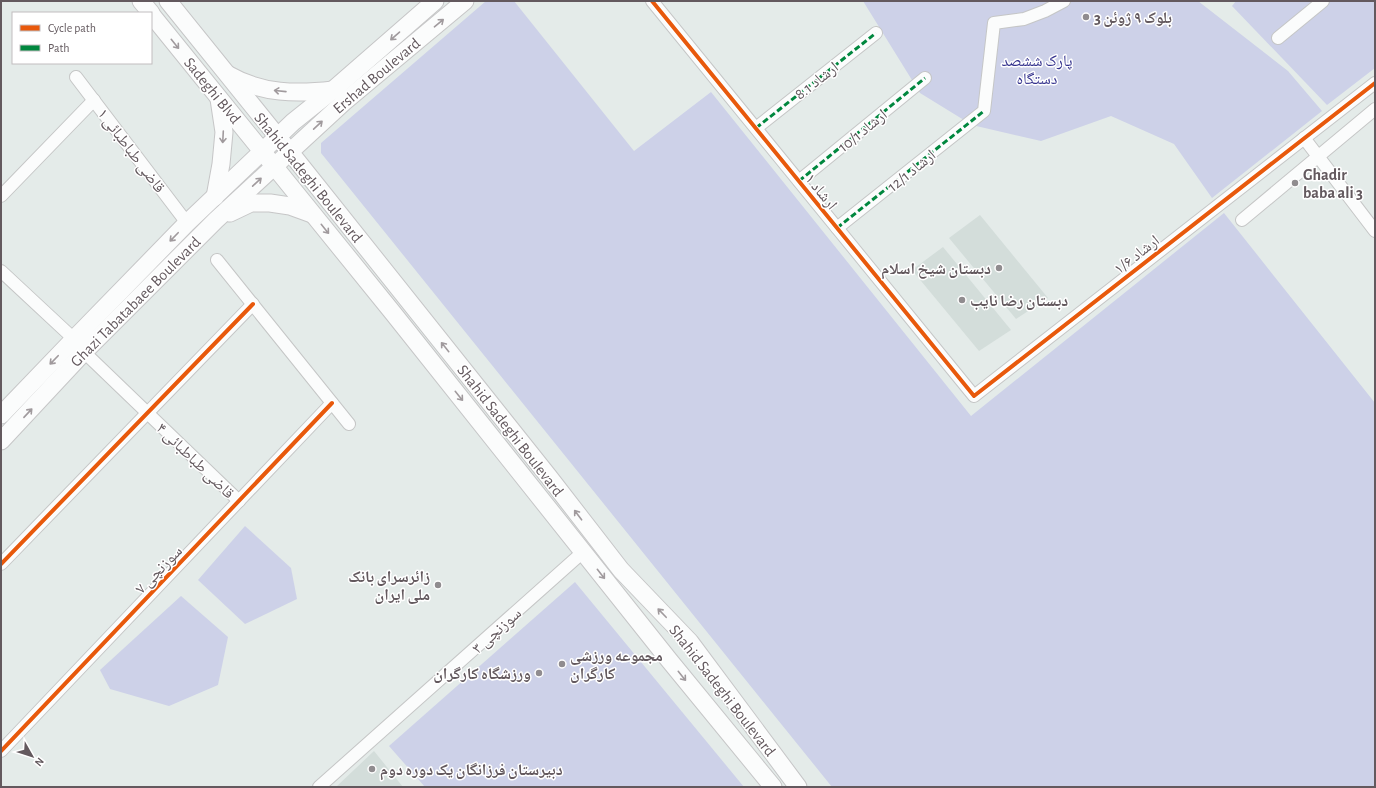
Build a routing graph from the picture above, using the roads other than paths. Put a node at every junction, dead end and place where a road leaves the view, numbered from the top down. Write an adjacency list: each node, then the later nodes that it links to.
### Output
1 (141, 1): 8 (main road, Sadeghi Blvd)
2 (168, 1): 12 (main road, Sadeghi Blvd)
3 (435, 1): 16 (main road, Ershad Boulevard, one-way to 16)
4 (465, 1): 24 (main road, Ershad Boulevard, one-way to 4)
5 (652, 1): 20 (street, ارشاد ۱)
6 (1064, 1): 34 (street, ارشاد 12/1)
7 (1323, 1): 11 (street)
8 (150, 12)
9 (152, 14): 17 (main road, Sadeghi Blvd, one-way to 17)
10 (876, 33): 20 (street, ارشاد 8.1)
11 (1278, 38)
12 (224, 72): 16 (main road, one-way to 12); 22 (main road, Shahid Sadeghi Boulevard)
13 (76, 77): 18 (street, قاضی طباطبائی ۱)
14 (925, 78): 27 (street, ارشاد 10/1)
15 (1375, 83): 21 (street, ارشاد ۱/۶)
16 (333, 90): 22 (main road, Ershad Boulevard)
17 (219, 98): 23 (main road, Sadeghi Blvd); 29 (main road, one-way to 29)
18 (94, 100): 28 (street); 33 (street, قاضی طباطبائی ۱)
19 (1375, 109): 25 (street)
20 (756, 128): 27 (street, ارشاد ۱)
21 (1308, 134): 25 (street); 41 (street, ارشاد ۱/۶)
22 (278, 137): 23 (main road, Ershad Boulevard); 24 (main road, Shahid Sadeghi Boulevard)
23 (262, 151): 26 (main road, Sadeghi Blvd); 29 (main road, Ghazi Tabatabaee Boulevard)
24 (290, 152): 26 (main road, Ershad Boulevard); 50 (main road, Shahid Sadeghi Boulevard, one-way to 24)
25 (1319, 156): 32 (street); 35 (street)
26 (274, 166): 30 (main road, Shahid Sadeghi Boulevard); 31 (main road, Ghazi Tabatabaee Boulevard, one-way to 26)
27 (799, 181): 34 (street, ارشاد ۱)
28 (1, 196)
29 (215, 197): 33 (main road, Ghazi Tabatabaee Boulevard)
30 (313, 214): 31 (main road); 48 (main road, Shahid Sadeghi Boulevard, one-way to 48)
31 (216, 220): 40 (main road, Ghazi Tabatabaee Boulevard)
32 (1242, 220)
33 (187, 223): 39 (main road, Ghazi Tabatabaee Boulevard, one-way to 39)
34 (837, 228): 41 (street, ارشاد ۱)
35 (1375, 231)
36 (217, 260): 38 (street)
37 (1, 271): 39 (street)
38 (254, 304): 42 (street); 43 (street)
39 (74, 339): 44 (main road, Ghazi Tabatabaee Boulevard, one-way to 44)
40 (84, 352): 43 (street, قاضی طباطبائی ۴); 46 (main road, Ghazi Tabatabaee Boulevard, one-way to 40)
41 (974, 396)
42 (332, 403): 45 (street); 47 (street, سوزنچی ۷)
43 (147, 413): 47 (street, قاضی طباطبائی ۴); 49 (street)
44 (1, 415)
45 (349, 424)
46 (1, 441)
47 (239, 501): 52 (street, سوزنچی ۷)
48 (583, 552): 51 (main road, Shahid Sadeghi Boulevard, one-way to 51); 53 (street, سوزنچی ۳)
49 (1, 564)
50 (690, 642): 51 (main road); 55 (main road, Shahid Sadeghi Boulevard)
51 (669, 660): 54 (main road, Shahid Sadeghi Boulevard, one-way to 54)
52 (1, 751)
53 (319, 787)
54 (774, 787)
55 (798, 787)

